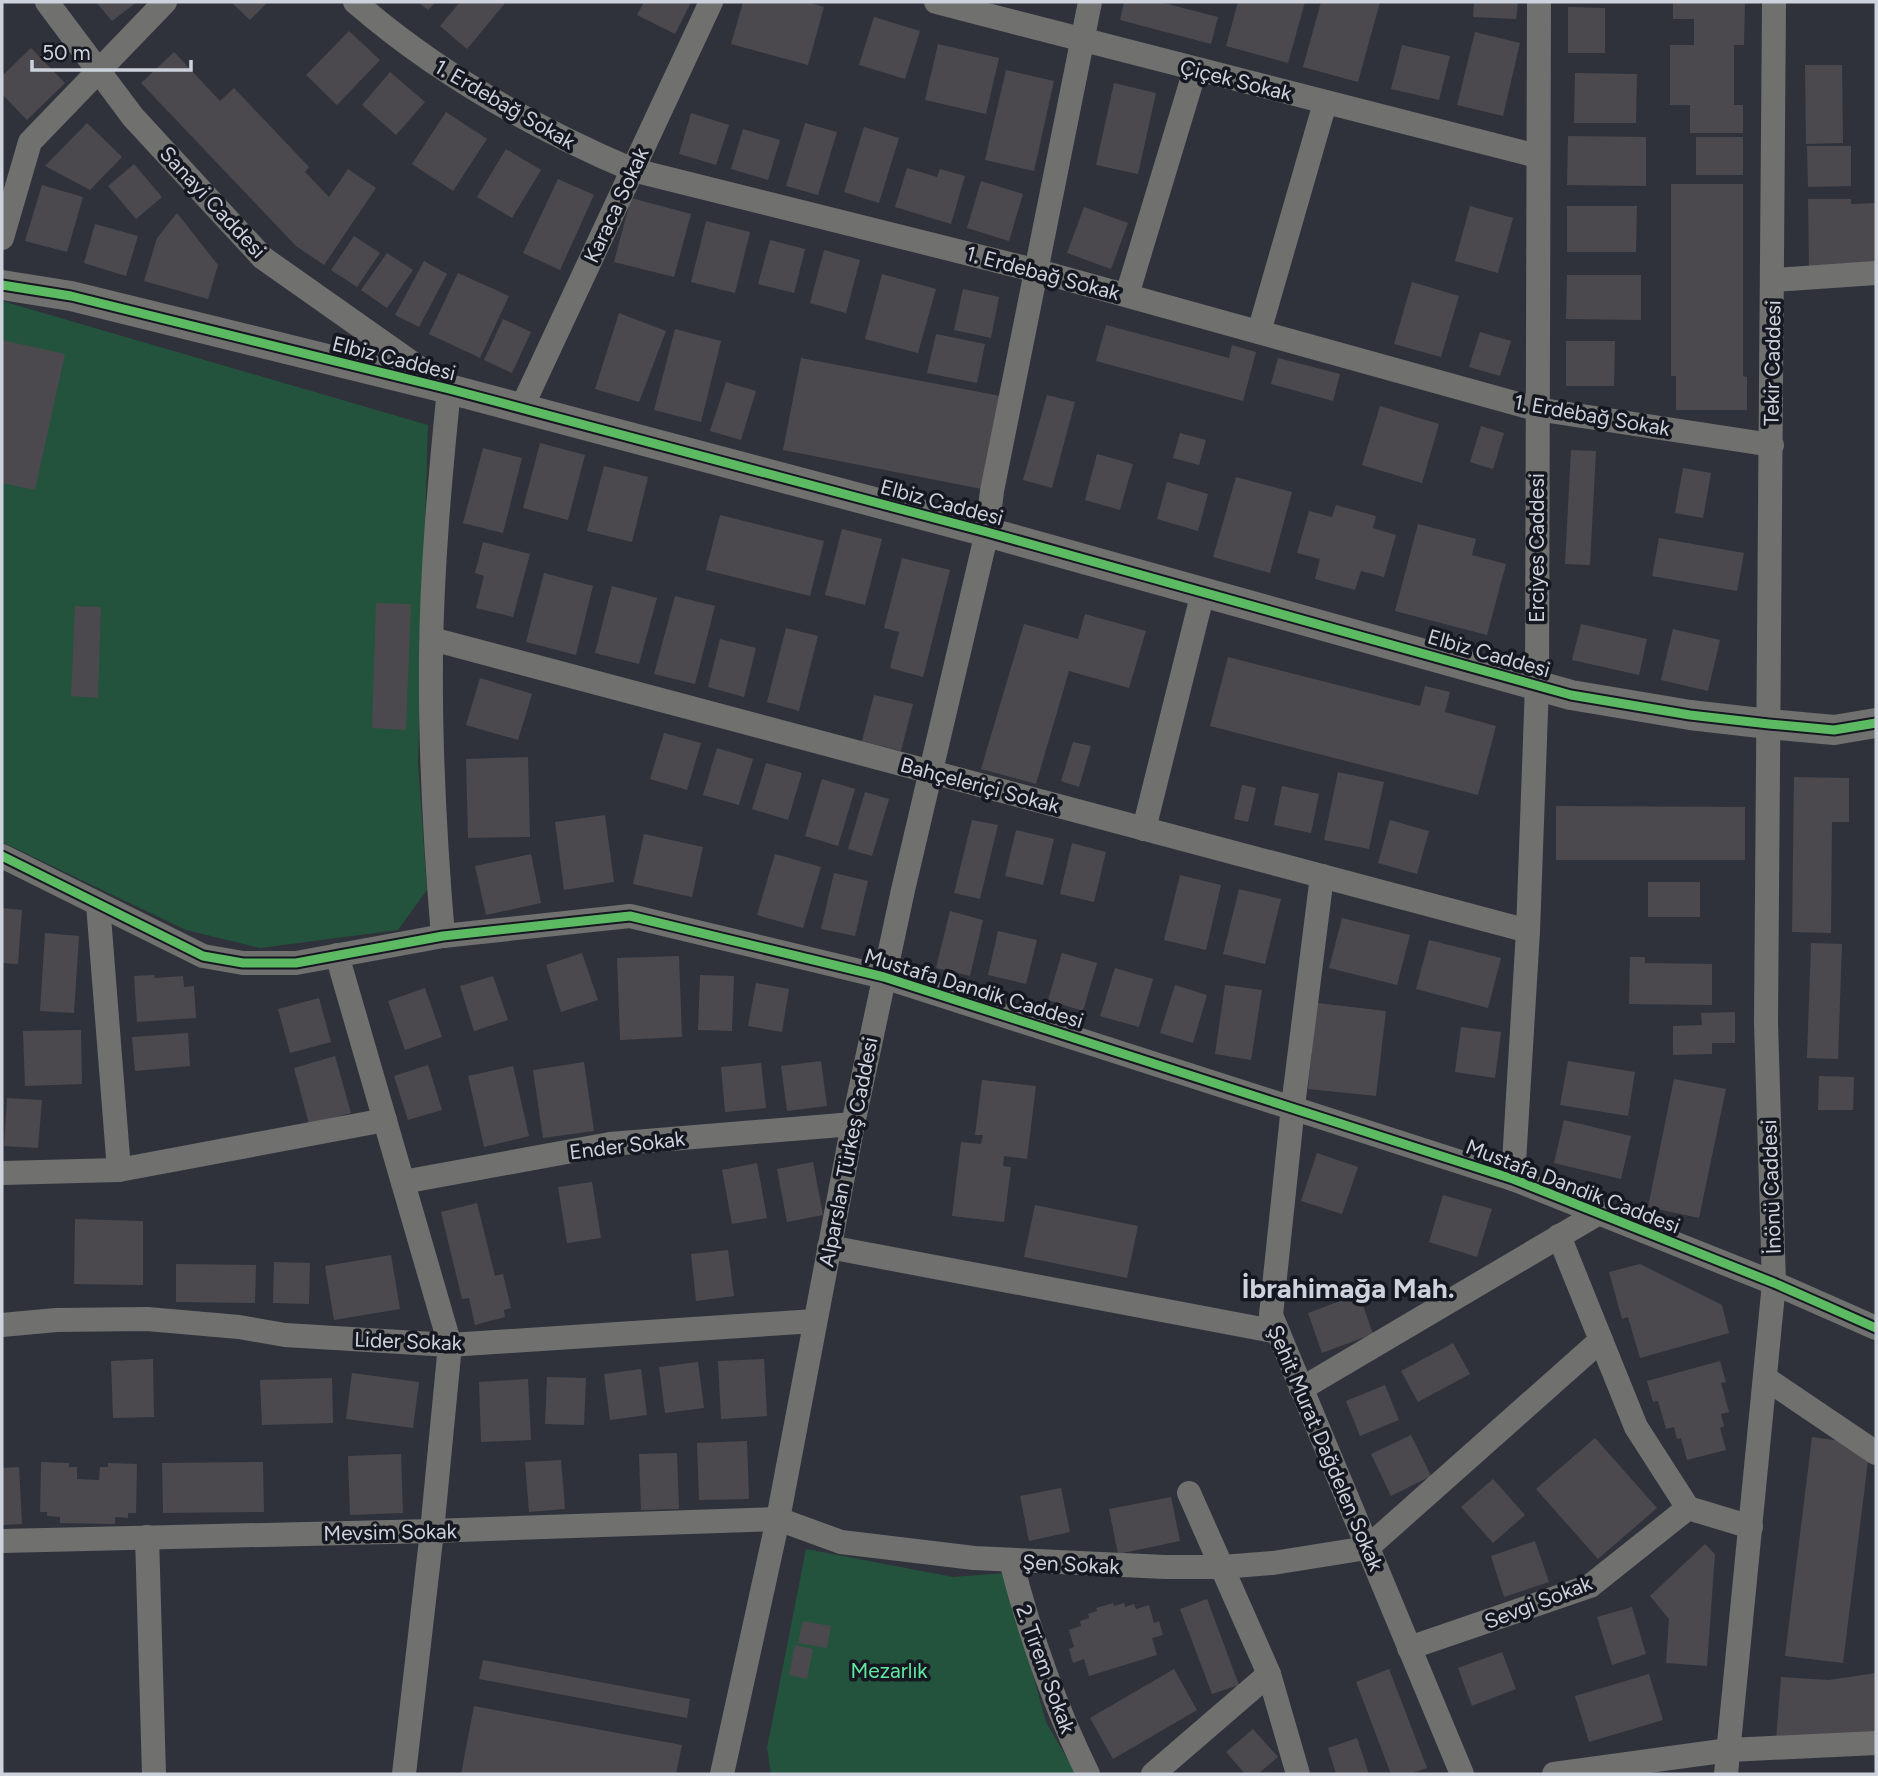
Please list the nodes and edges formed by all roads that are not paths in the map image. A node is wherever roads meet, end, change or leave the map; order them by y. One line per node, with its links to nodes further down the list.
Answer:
1 (47, 2): 11 (street, Sanayi Caddesi)
2 (165, 2): 11 (street)
3 (355, 2): 14 (street, 1. Erdebağ Sokak)
4 (711, 2): 14 (street, Karaca Sokak)
5 (936, 2): 9 (street, Çiçek Sokak)
6 (1090, 2): 9 (street, Alparslan Türkeş Caddesi)
7 (1539, 2): 13 (street, Erciyes Caddesi)
8 (1774, 2): 18 (street, Tekir Caddesi)
9 (1082, 41): 10 (street, Çiçek Sokak); 16 (street, Alparslan Türkeş Caddesi)
10 (1195, 69): 12 (street, Çiçek Sokak); 20 (street)
11 (98, 70): 15 (street); 22 (street, Sanayi Caddesi)
12 (1325, 103): 13 (street, Çiçek Sokak); 21 (street)
13 (1537, 156): 24 (street, Erciyes Caddesi)
14 (633, 170): 16 (street, 1. Erdebağ Sokak); 23 (street, Karaca Sokak)
15 (2, 238)
16 (1038, 271): 20 (street, 1. Erdebağ Sokak); 26 (street, Alparslan Türkeş Caddesi)
17 (1876, 274): 18 (street)
18 (1773, 280): 25 (street, Tekir Caddesi)
19 (2, 285): 22 (street, Elbiz Caddesi)
20 (1127, 295): 21 (street, 1. Erdebağ Sokak)
21 (1259, 332): 24 (street, 1. Erdebağ Sokak)
22 (449, 390): 23 (street, Elbiz Caddesi); 28 (street)
23 (522, 409): 26 (street, Elbiz Caddesi)
24 (1536, 409): 25 (street, 1. Erdebağ Sokak); 29 (street, Erciyes Caddesi)
25 (1772, 445): 31 (street, Tekir Caddesi)
26 (987, 532): 27 (street, Elbiz Caddesi); 32 (street, Alparslan Türkeş Caddesi)
27 (1203, 592): 29 (street, Elbiz Caddesi); 33 (street)
28 (432, 639): 32 (street, Bahçeleriçi Sokak); 38 (street)
29 (1537, 685): 31 (street, Elbiz Caddesi); 37 (street, Erciyes Caddesi)
30 (1876, 723): 31 (street, Elbiz Caddesi)
31 (1769, 724): 51 (street, İnönü Caddesi)
32 (931, 772): 33 (street, Bahçeleriçi Sokak); 40 (street, Alparslan Türkeş Caddesi)
33 (1144, 829): 35 (street, Bahçeleriçi Sokak)
34 (2, 856): 36 (street, Mustafa Dandik Caddesi)
35 (1322, 876): 37 (street, Bahçeleriçi Sokak); 41 (street, Şehit Murat Dağdelen Sokak)
36 (98, 904): 39 (street, Mustafa Dandik Caddesi); 44 (street)
37 (1528, 931): 46 (street, Erciyes Caddesi)
38 (443, 936): 39 (street, Mustafa Dandik Caddesi); 40 (street, Mustafa Dandik Caddesi)
39 (337, 956): 42 (street)
40 (884, 977): 41 (street, Mustafa Dandik Caddesi); 43 (street, Alparslan Türkeş Caddesi)
41 (1293, 1106): 46 (street, Mustafa Dandik Caddesi); 55 (street, Şehit Murat Dağdelen Sokak)
42 (385, 1120): 44 (street); 47 (street)
43 (853, 1124): 47 (street, Ender Sokak); 50 (street, Alparslan Türkeş Caddesi)
44 (119, 1170): 45 (street)
45 (2, 1173)
46 (1513, 1179): 48 (street, Mustafa Dandik Caddesi)
47 (403, 1182): 57 (street)
48 (1599, 1213): 49 (street); 51 (street, Mustafa Dandik Caddesi)
49 (1559, 1236): 56 (street); 59 (street)
50 (829, 1247): 52 (street, Alparslan Türkeş Caddesi); 55 (street)
51 (1774, 1283): 54 (street, Mustafa Dandik Caddesi); 58 (street, İnönü Caddesi)
52 (815, 1321): 57 (street, Lider Sokak); 63 (street, Alparslan Türkeş Caddesi)
53 (2, 1325): 57 (street, Lider Sokak)
54 (1876, 1328)
55 (1278, 1332): 59 (street, Şehit Murat Dağdelen Sokak)
56 (1601, 1340): 62 (street); 68 (street)
57 (450, 1345): 65 (street)
58 (1765, 1378): 60 (street); 64 (street, İnönü Caddesi)
59 (1301, 1389): 68 (street, Şehit Murat Dağdelen Sokak)
60 (1876, 1453)
61 (1189, 1493): 70 (street)
62 (1688, 1508): 64 (street); 71 (street, Sevgi Sokak)
63 (778, 1519): 65 (street, Mevsim Sokak); 69 (street, Şen Sokak); 73 (street, Alparslan Türkeş Caddesi)
64 (1751, 1527): 75 (street, İnönü Caddesi)
65 (432, 1531): 66 (street, Mevsim Sokak); 77 (street)
66 (147, 1537): 67 (street, Mevsim Sokak); 76 (street)
67 (2, 1541)
68 (1367, 1548): 70 (street, Şen Sokak); 71 (street, Şehit Murat Dağdelen Sokak)
69 (1011, 1561): 70 (street, Şen Sokak); 80 (street, 2. Tirem Sokak)
70 (1222, 1567): 72 (street)
71 (1409, 1648): 83 (street, Şehit Murat Dağdelen Sokak)
72 (1269, 1674): 81 (street); 82 (street)
73 (730, 1730): 78 (street, Alparslan Türkeş Caddesi); 79 (street)
74 (1876, 1743): 75 (street)
75 (1728, 1762): 84 (street)
76 (154, 1774)
77 (404, 1774)
78 (722, 1774)
79 (740, 1774)
80 (1088, 1774)
81 (1153, 1774)
82 (1298, 1774)
83 (1462, 1774)
84 (1554, 1774)

